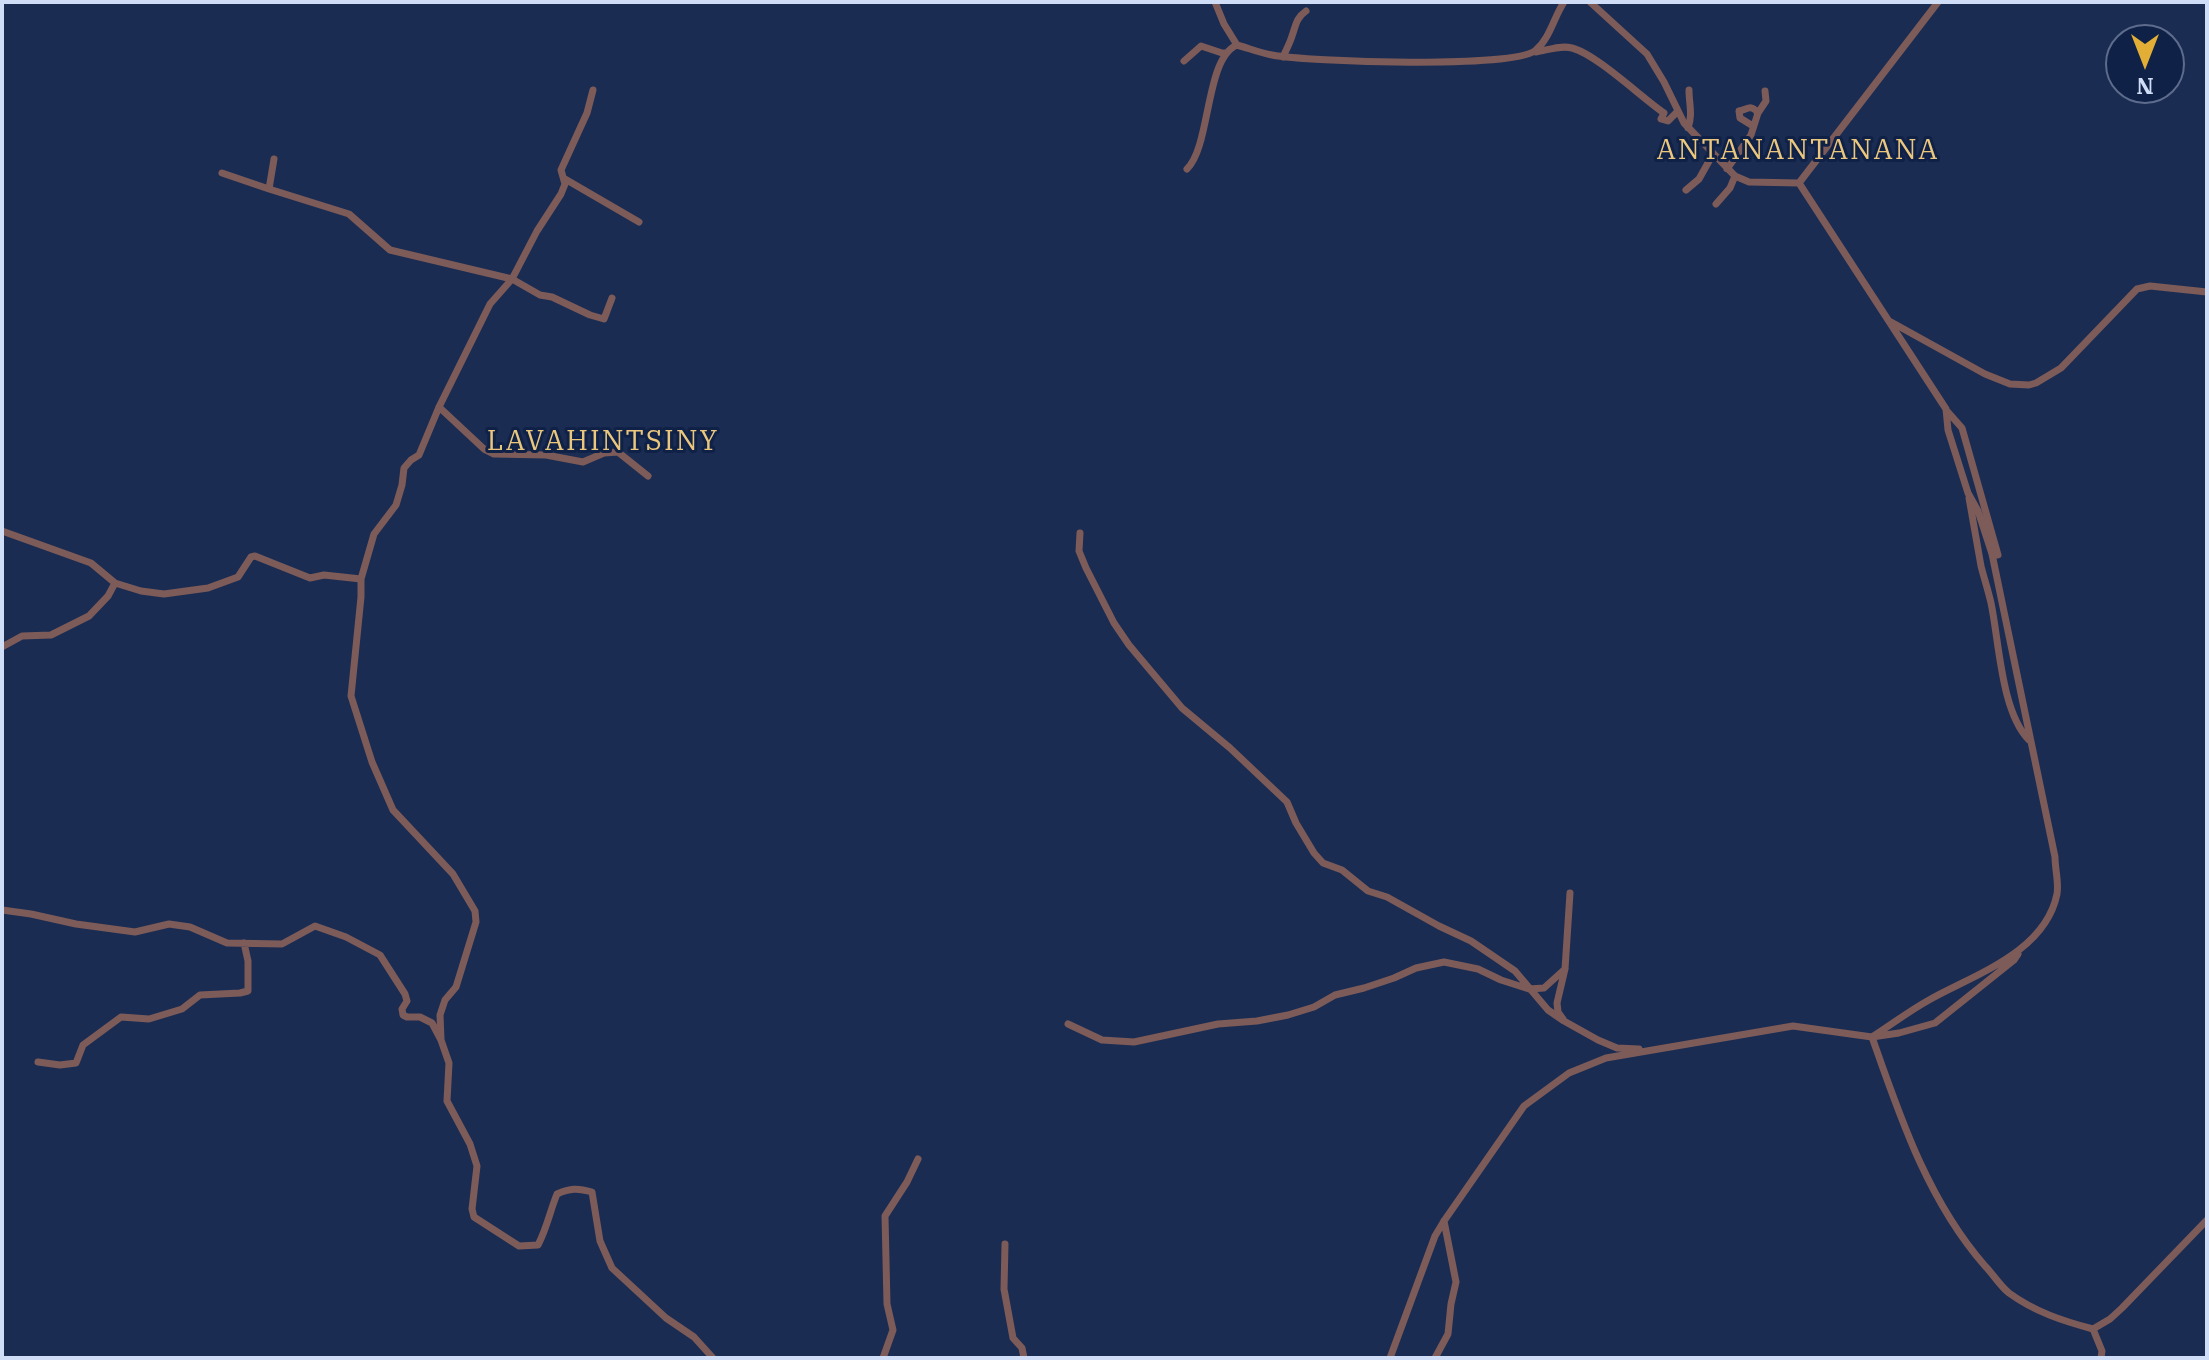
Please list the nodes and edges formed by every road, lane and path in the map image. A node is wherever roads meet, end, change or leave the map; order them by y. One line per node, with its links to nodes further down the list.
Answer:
1 (1215, 2): 6 (street)
2 (1564, 2): 7 (street)
3 (1590, 2): 14 (street)
4 (1938, 2): 25 (street)
5 (1306, 11): 9 (street)
6 (1237, 45): 8 (street); 9 (street)
7 (1535, 52): 9 (street); 14 (street)
8 (1226, 53): 10 (street); 20 (street)
9 (1283, 57)
10 (1184, 61)
11 (593, 90): 24 (street)
12 (1689, 90): 17 (street)
13 (1765, 91): 15 (street)
14 (1678, 111): 17 (street)
15 (1758, 113): 16 (street); 16 (street)
16 (1753, 126): 21 (street)
17 (1688, 128): 18 (street)
18 (1713, 154): 21 (street); 27 (street)
19 (274, 159): 26 (street)
20 (1187, 169)
21 (1727, 169): 23 (street)
22 (222, 173): 26 (street)
23 (1735, 176): 25 (street); 28 (street)
24 (565, 179): 29 (street); 30 (street)
25 (1799, 183): 33 (street)
26 (269, 189): 30 (street)
27 (1686, 190)
28 (1716, 204)
29 (639, 222)
30 (512, 279): 32 (street); 34 (street)
31 (2207, 292): 33 (street)
32 (612, 298)
33 (1889, 321): 35 (street)
34 (439, 407): 36 (street); 41 (street)
35 (1946, 409): 37 (street); 40 (street)
36 (648, 476)
37 (1968, 493): 40 (street); 44 (street)
38 (2, 531): 42 (street)
39 (1080, 533): 50 (street)
40 (1992, 554): 44 (street)
41 (361, 579): 42 (street); 54 (street)
42 (115, 583): 43 (street)
43 (2, 647)
44 (2031, 741): 48 (street)
45 (1570, 893): 49 (street)
46 (2, 910): 47 (street)
47 (244, 943): 54 (street); 58 (street)
48 (2022, 949): 53 (street); 53 (street)
49 (1565, 969): 50 (street); 51 (street)
50 (1529, 989): 51 (street); 52 (street)
51 (1564, 1021): 55 (street)
52 (1068, 1024)
53 (1872, 1037): 56 (street); 63 (street)
54 (441, 1040): 64 (street)
55 (1598, 1040): 56 (street); 57 (street)
56 (1650, 1049): 57 (street)
57 (1606, 1058): 61 (street)
58 (38, 1062)
59 (918, 1159): 65 (street)
60 (2207, 1220): 63 (street)
61 (1444, 1221): 67 (street); 68 (street)
62 (1005, 1244): 66 (street)
63 (2093, 1329): 69 (street)
64 (713, 1358)
65 (883, 1358)
66 (1024, 1358)
67 (1390, 1358)
68 (1435, 1358)
69 (2101, 1358)

